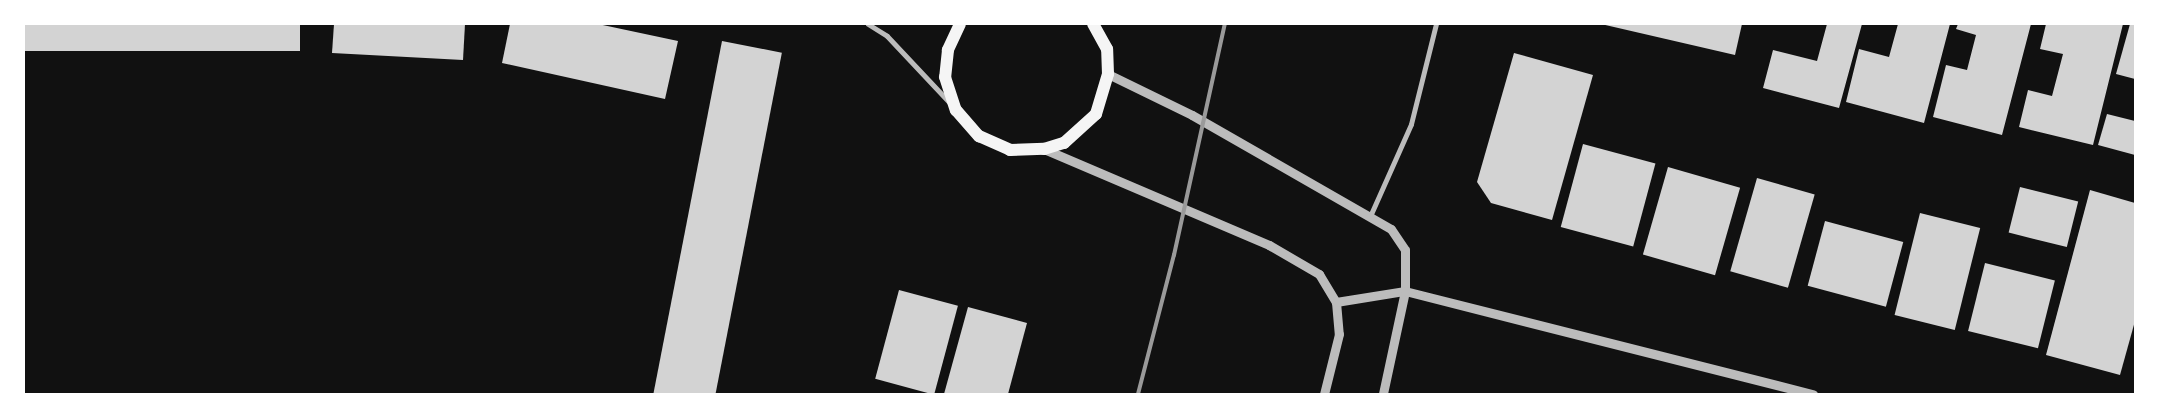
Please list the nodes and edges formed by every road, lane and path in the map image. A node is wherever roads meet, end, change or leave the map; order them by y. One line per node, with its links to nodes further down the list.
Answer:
1 (868, 24): 6 (street)
2 (960, 24): 6 (main road)
3 (1093, 24): 5 (main road)
4 (1436, 24): 8 (street)
5 (1108, 74): 7 (main road); 8 (street)
6 (956, 110): 7 (main road)
7 (1044, 149): 10 (street)
8 (1372, 214): 9 (street)
9 (1405, 291): 10 (street); 12 (street); 13 (street)
10 (1336, 302): 11 (street)
11 (1324, 394)
12 (1383, 394)
13 (1813, 394)

